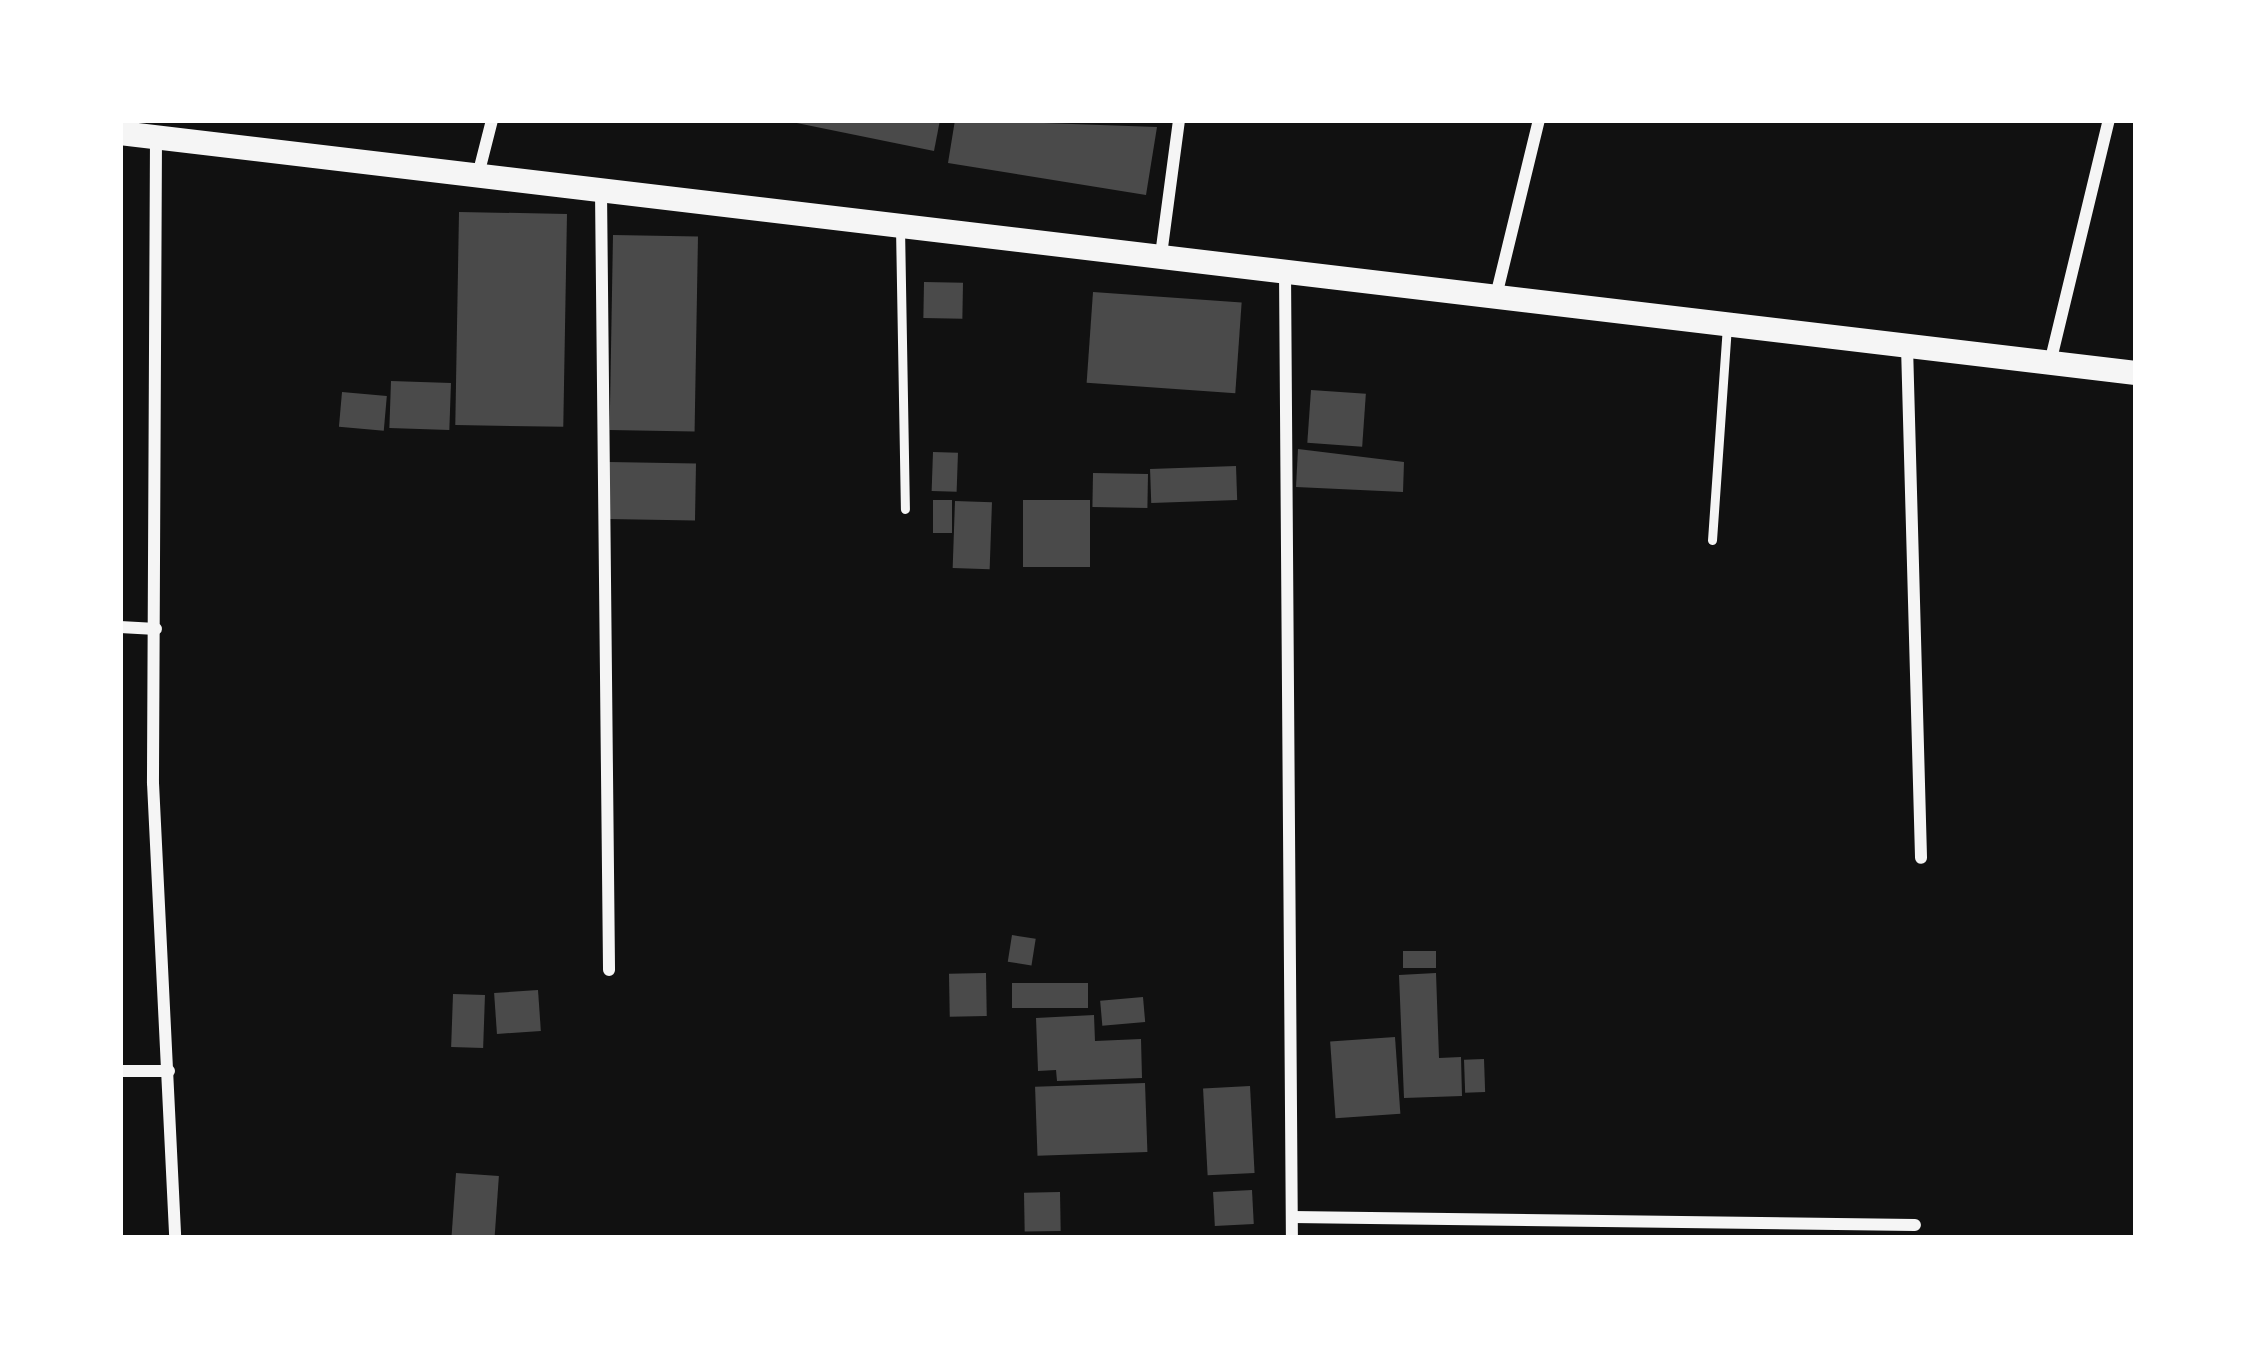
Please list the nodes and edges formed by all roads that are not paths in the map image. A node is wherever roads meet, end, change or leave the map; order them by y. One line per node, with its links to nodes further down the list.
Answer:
1 (493, 120): 7 (street)
2 (1179, 120): 10 (street)
3 (1539, 120): 12 (street)
4 (2109, 120): 15 (street)
5 (120, 133): 6 (main road)
6 (156, 137): 7 (main road); 20 (street)
7 (478, 175): 8 (main road)
8 (601, 190): 9 (main road); 22 (street)
9 (900, 225): 10 (main road); 17 (lane)
10 (1161, 255): 11 (main road)
11 (1285, 270): 12 (main road); 25 (street)
12 (1496, 297): 13 (main road)
13 (1727, 325): 14 (main road); 18 (lane)
14 (1907, 346): 15 (main road); 21 (street)
15 (2050, 363): 16 (main road)
16 (2136, 373)
17 (905, 509)
18 (1712, 540)
19 (120, 627): 20 (street)
20 (156, 628): 24 (street)
21 (1922, 857)
22 (609, 970)
23 (120, 1071): 24 (street)
24 (170, 1071): 27 (street)
25 (1292, 1217): 26 (street); 28 (street)
26 (1915, 1225)
27 (175, 1238)
28 (1292, 1238)

